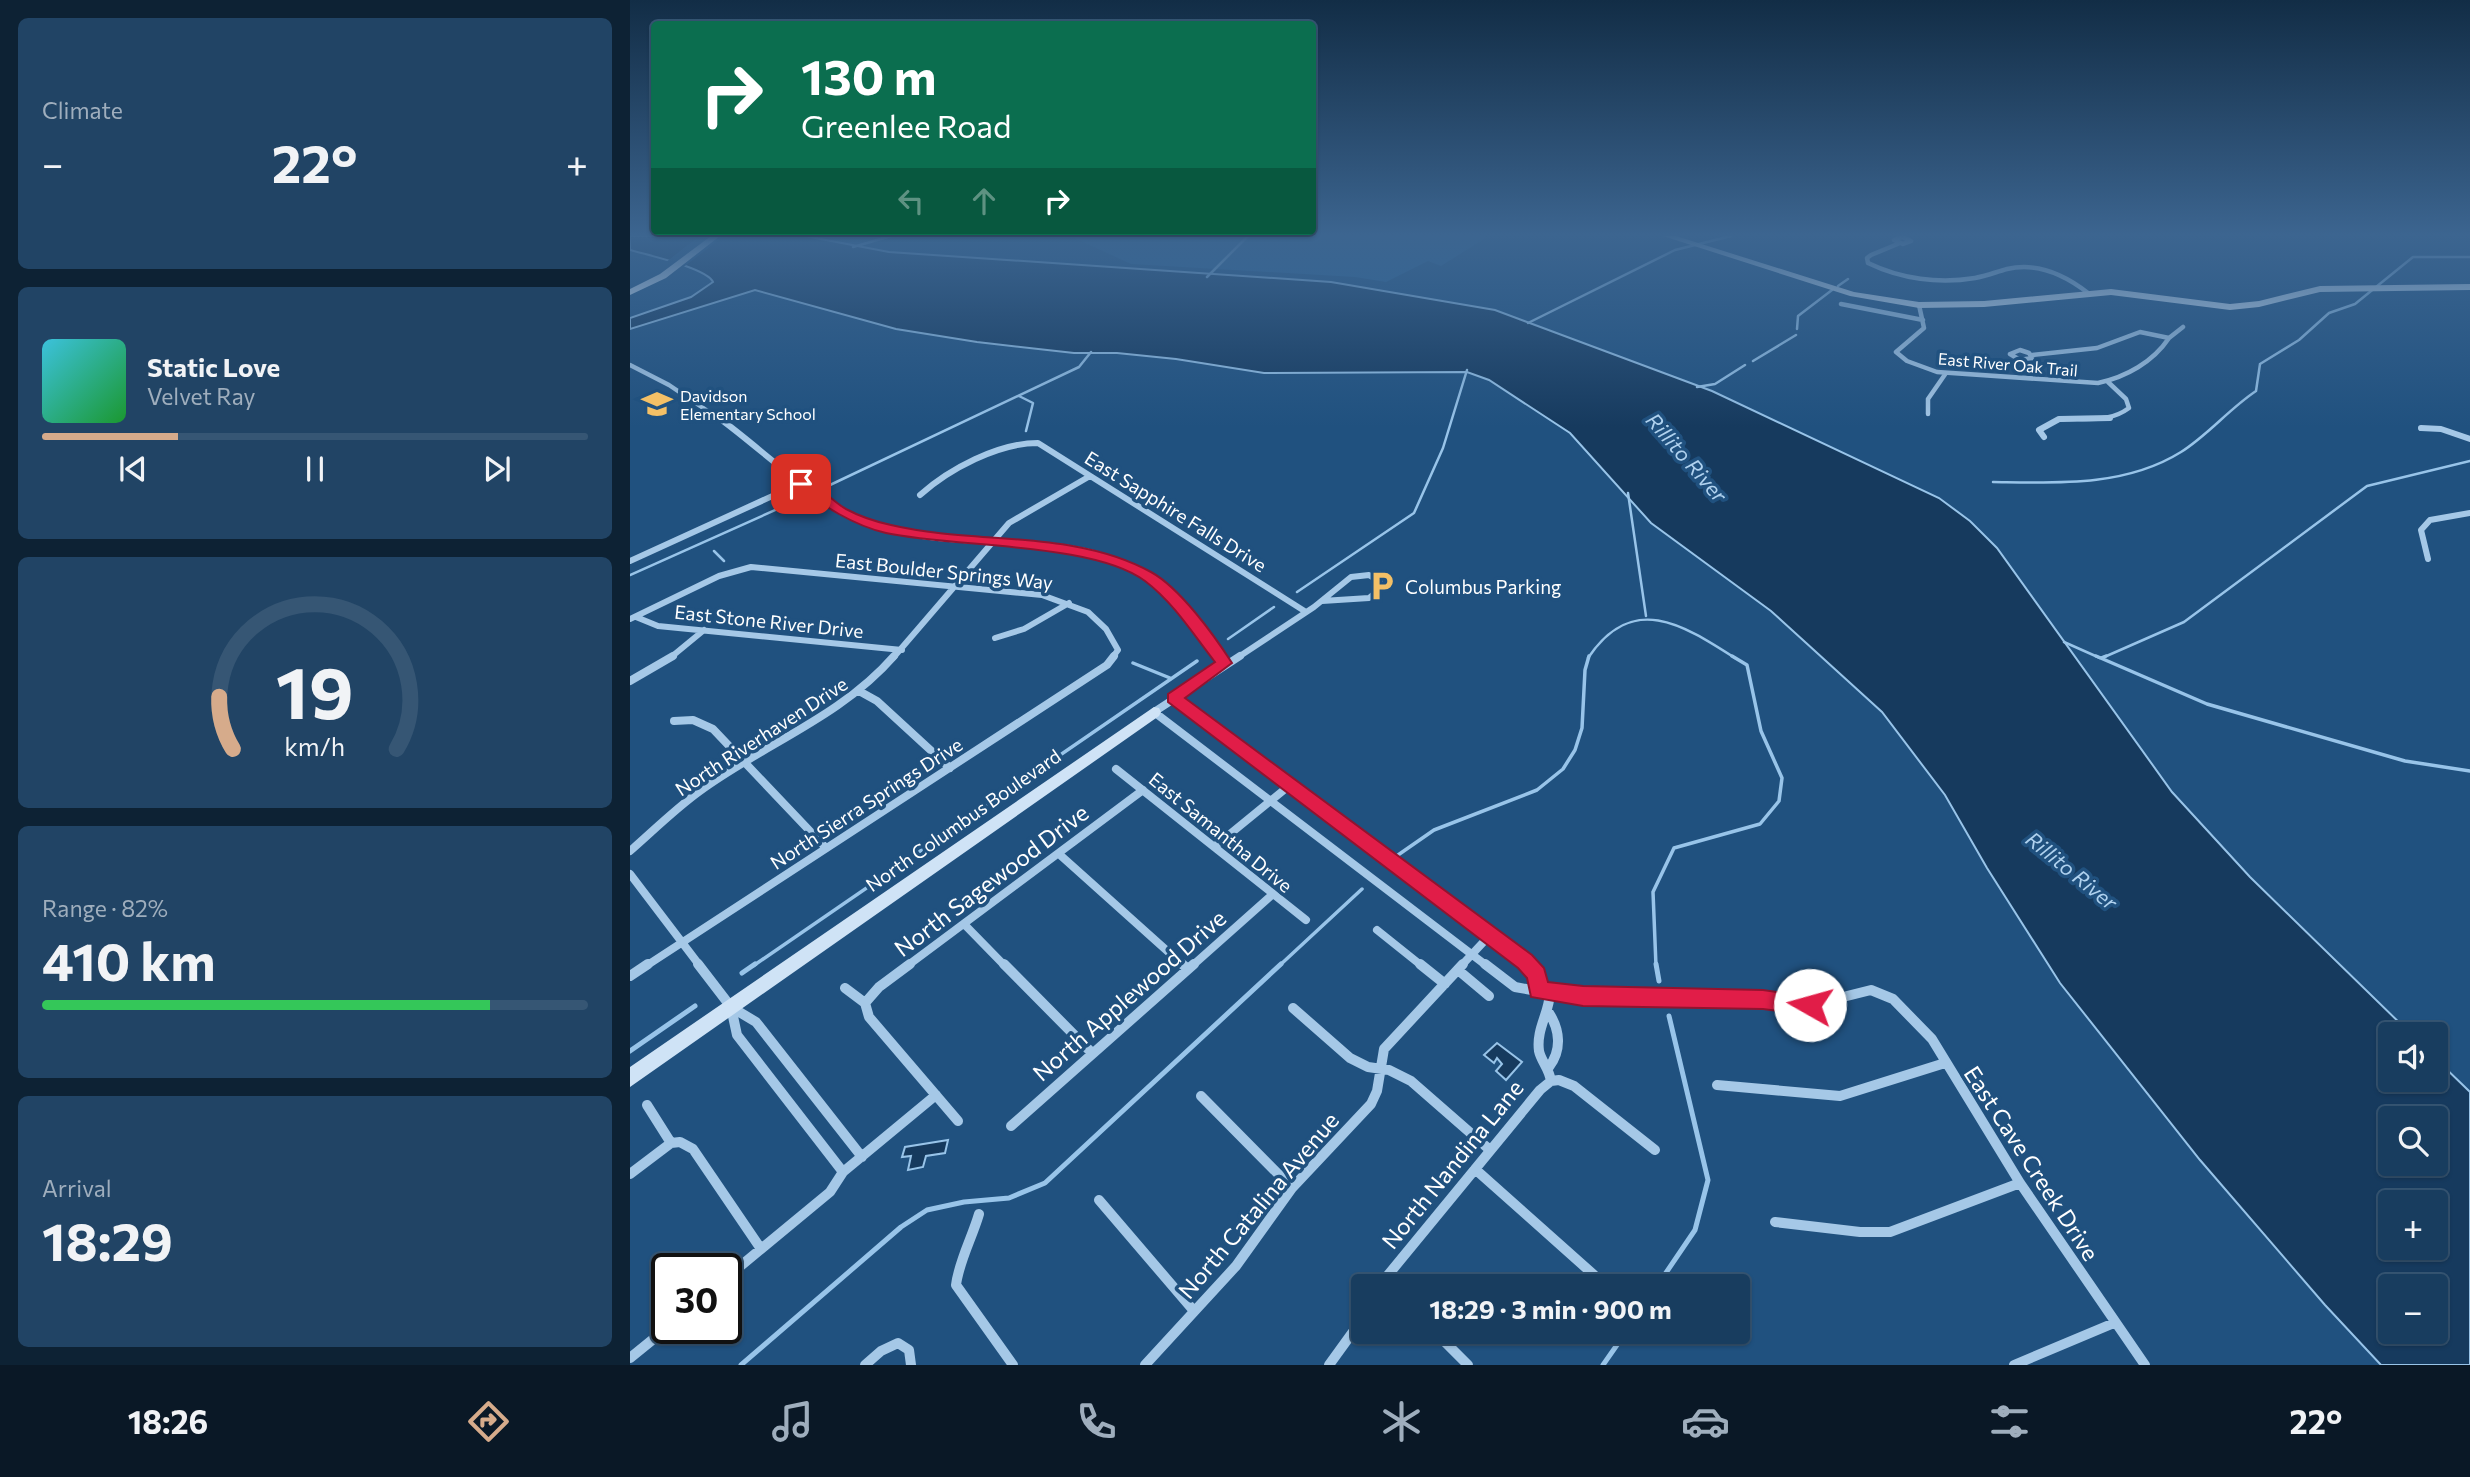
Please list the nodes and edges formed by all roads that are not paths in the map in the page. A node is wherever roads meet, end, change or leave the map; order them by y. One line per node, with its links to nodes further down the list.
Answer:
1 (1893, 300): 6 (street)
2 (2026, 300): 6 (street)
3 (2178, 300): 4 (street)
4 (2278, 300)
5 (1841, 304): 7 (street)
6 (1919, 304): 7 (street)
7 (1923, 320): 12 (street, East River Oak Trail)
8 (2183, 327): 9 (street, East River Oak Trail)
9 (2169, 338): 10 (street, East River Oak Trail); 13 (street, East River Oak Trail)
10 (2031, 355)
11 (630, 365): 19 (street)
12 (1945, 373): 13 (street, East River Oak Trail); 14 (street)
13 (2108, 382): 16 (street)
14 (1928, 414)
15 (2421, 428): 17 (street)
16 (2044, 437)
17 (2470, 439)
18 (1090, 476): 20 (street, East Sapphire Falls Drive); 22 (street, North Riverhaven Drive); 28 (street, East Sapphire Falls Drive)
19 (801, 484): 22 (street); 24 (street)
20 (920, 495)
21 (2470, 513): 23 (street)
22 (990, 543): 25 (street, North Riverhaven Drive); 34 (street)
23 (2428, 559)
24 (630, 561)
25 (954, 586): 27 (street, East Boulder Springs Way); 29 (street, East Boulder Springs Way); 32 (street, North Riverhaven Drive)
26 (1322, 601): 26 (street, North Columbus Boulevard); 28 (street, North Columbus Boulevard)
27 (1069, 603): 31 (street); 33 (street, East Boulder Springs Way)
28 (1306, 612): 34 (street, North Columbus Boulevard)
29 (633, 618): 30 (street, East Stone River Drive)
30 (705, 630): 32 (street, East Stone River Drive); 35 (street)
31 (995, 638)
32 (902, 650): 36 (street, North Riverhaven Drive)
33 (1118, 654): 41 (street, North Sierra Springs Drive)
34 (1224, 663): 37 (street, North Columbus Boulevard)
35 (630, 681)
36 (859, 691): 40 (street, North Riverhaven Drive); 41 (street)
37 (1174, 698): 38 (street, North Columbus Boulevard); 43 (street)
38 (1154, 712): 45 (street); 67 (street, North Columbus Boulevard)
39 (674, 721): 40 (street)
40 (745, 762): 47 (street); 48 (street, North Riverhaven Drive)
41 (950, 768): 47 (street, North Sierra Springs Drive)
42 (1116, 769): 44 (street, East Samantha Drive)
43 (1290, 785): 45 (street); 55 (street)
44 (1143, 790): 46 (street, East Samantha Drive); 49 (street, North Sagewood Drive)
45 (1270, 801): 46 (street); 57 (street)
46 (1214, 847): 51 (street, East Samantha Drive)
47 (826, 848): 56 (street, North Sierra Springs Drive)
48 (630, 851)
49 (1059, 854): 53 (street, North Sagewood Drive); 58 (street)
50 (630, 874): 56 (street)
51 (1273, 894): 52 (street, East Samantha Drive); 58 (street, North Applewood Drive)
52 (1306, 920)
53 (964, 924): 66 (street, North Sagewood Drive); 70 (street)
54 (1377, 930): 61 (street)
55 (1490, 935): 57 (street, North Catalina Avenue); 63 (street)
56 (682, 942): 60 (street, North Sierra Springs Drive); 67 (street)
57 (1471, 956): 59 (street, North Catalina Avenue); 63 (street)
58 (1188, 969): 70 (street, North Applewood Drive)
59 (1458, 970): 61 (street, North Catalina Avenue); 65 (street)
60 (630, 976)
61 (1445, 984): 73 (street, North Catalina Avenue)
62 (845, 988): 66 (street)
63 (1538, 990): 64 (street)
64 (1550, 993): 69 (street, North Nandina Lane); 71 (street, East Cave Creek Drive)
65 (1489, 996)
66 (865, 1003): 77 (street)
67 (732, 1007): 74 (street, North Columbus Boulevard); 85 (street); 87 (street)
68 (1293, 1008): 73 (street)
69 (1549, 1013): 72 (street, North Nandina Lane); 72 (street, North Nandina Lane)
70 (1092, 1054): 81 (street, North Applewood Drive)
71 (1945, 1063): 76 (street); 89 (street, East Cave Creek Drive)
72 (1549, 1067): 75 (street, North Nandina Lane)
73 (1380, 1068): 83 (street); 90 (street, North Catalina Avenue)
74 (630, 1078)
75 (1551, 1081): 83 (street, North Nandina Lane); 84 (street)
76 (1717, 1085)
77 (936, 1095): 80 (street); 85 (street)
78 (1201, 1096): 90 (street)
79 (647, 1105): 82 (street)
80 (958, 1121)
81 (1011, 1126)
82 (671, 1143): 88 (street); 94 (street)
83 (1490, 1150): 86 (street, North Nandina Lane)
84 (1655, 1150)
85 (862, 1157): 87 (street)
86 (1475, 1169): 96 (street, North Nandina Lane); 97 (street)
87 (843, 1172): 94 (street)
88 (630, 1174)
89 (2020, 1183): 93 (street); 99 (street, East Cave Creek Drive)
90 (1292, 1188): 98 (street, North Catalina Avenue)
91 (1099, 1200): 98 (street)
92 (979, 1214): 106 (street)
93 (1775, 1222)
94 (761, 1250): 95 (street)
95 (742, 1265)
96 (1392, 1274)
97 (1593, 1274)
98 (1194, 1311): 107 (street, North Catalina Avenue)
99 (2113, 1322): 110 (street); 111 (street, East Cave Creek Drive)
100 (1351, 1335): 108 (street)
101 (651, 1341): 103 (street)
102 (1447, 1344): 109 (street)
103 (630, 1358)
104 (865, 1365): 105 (street)
105 (911, 1365)
106 (1013, 1365)
107 (1145, 1365)
108 (1329, 1365)
109 (1468, 1365)
110 (2014, 1365)
111 (2145, 1365)

